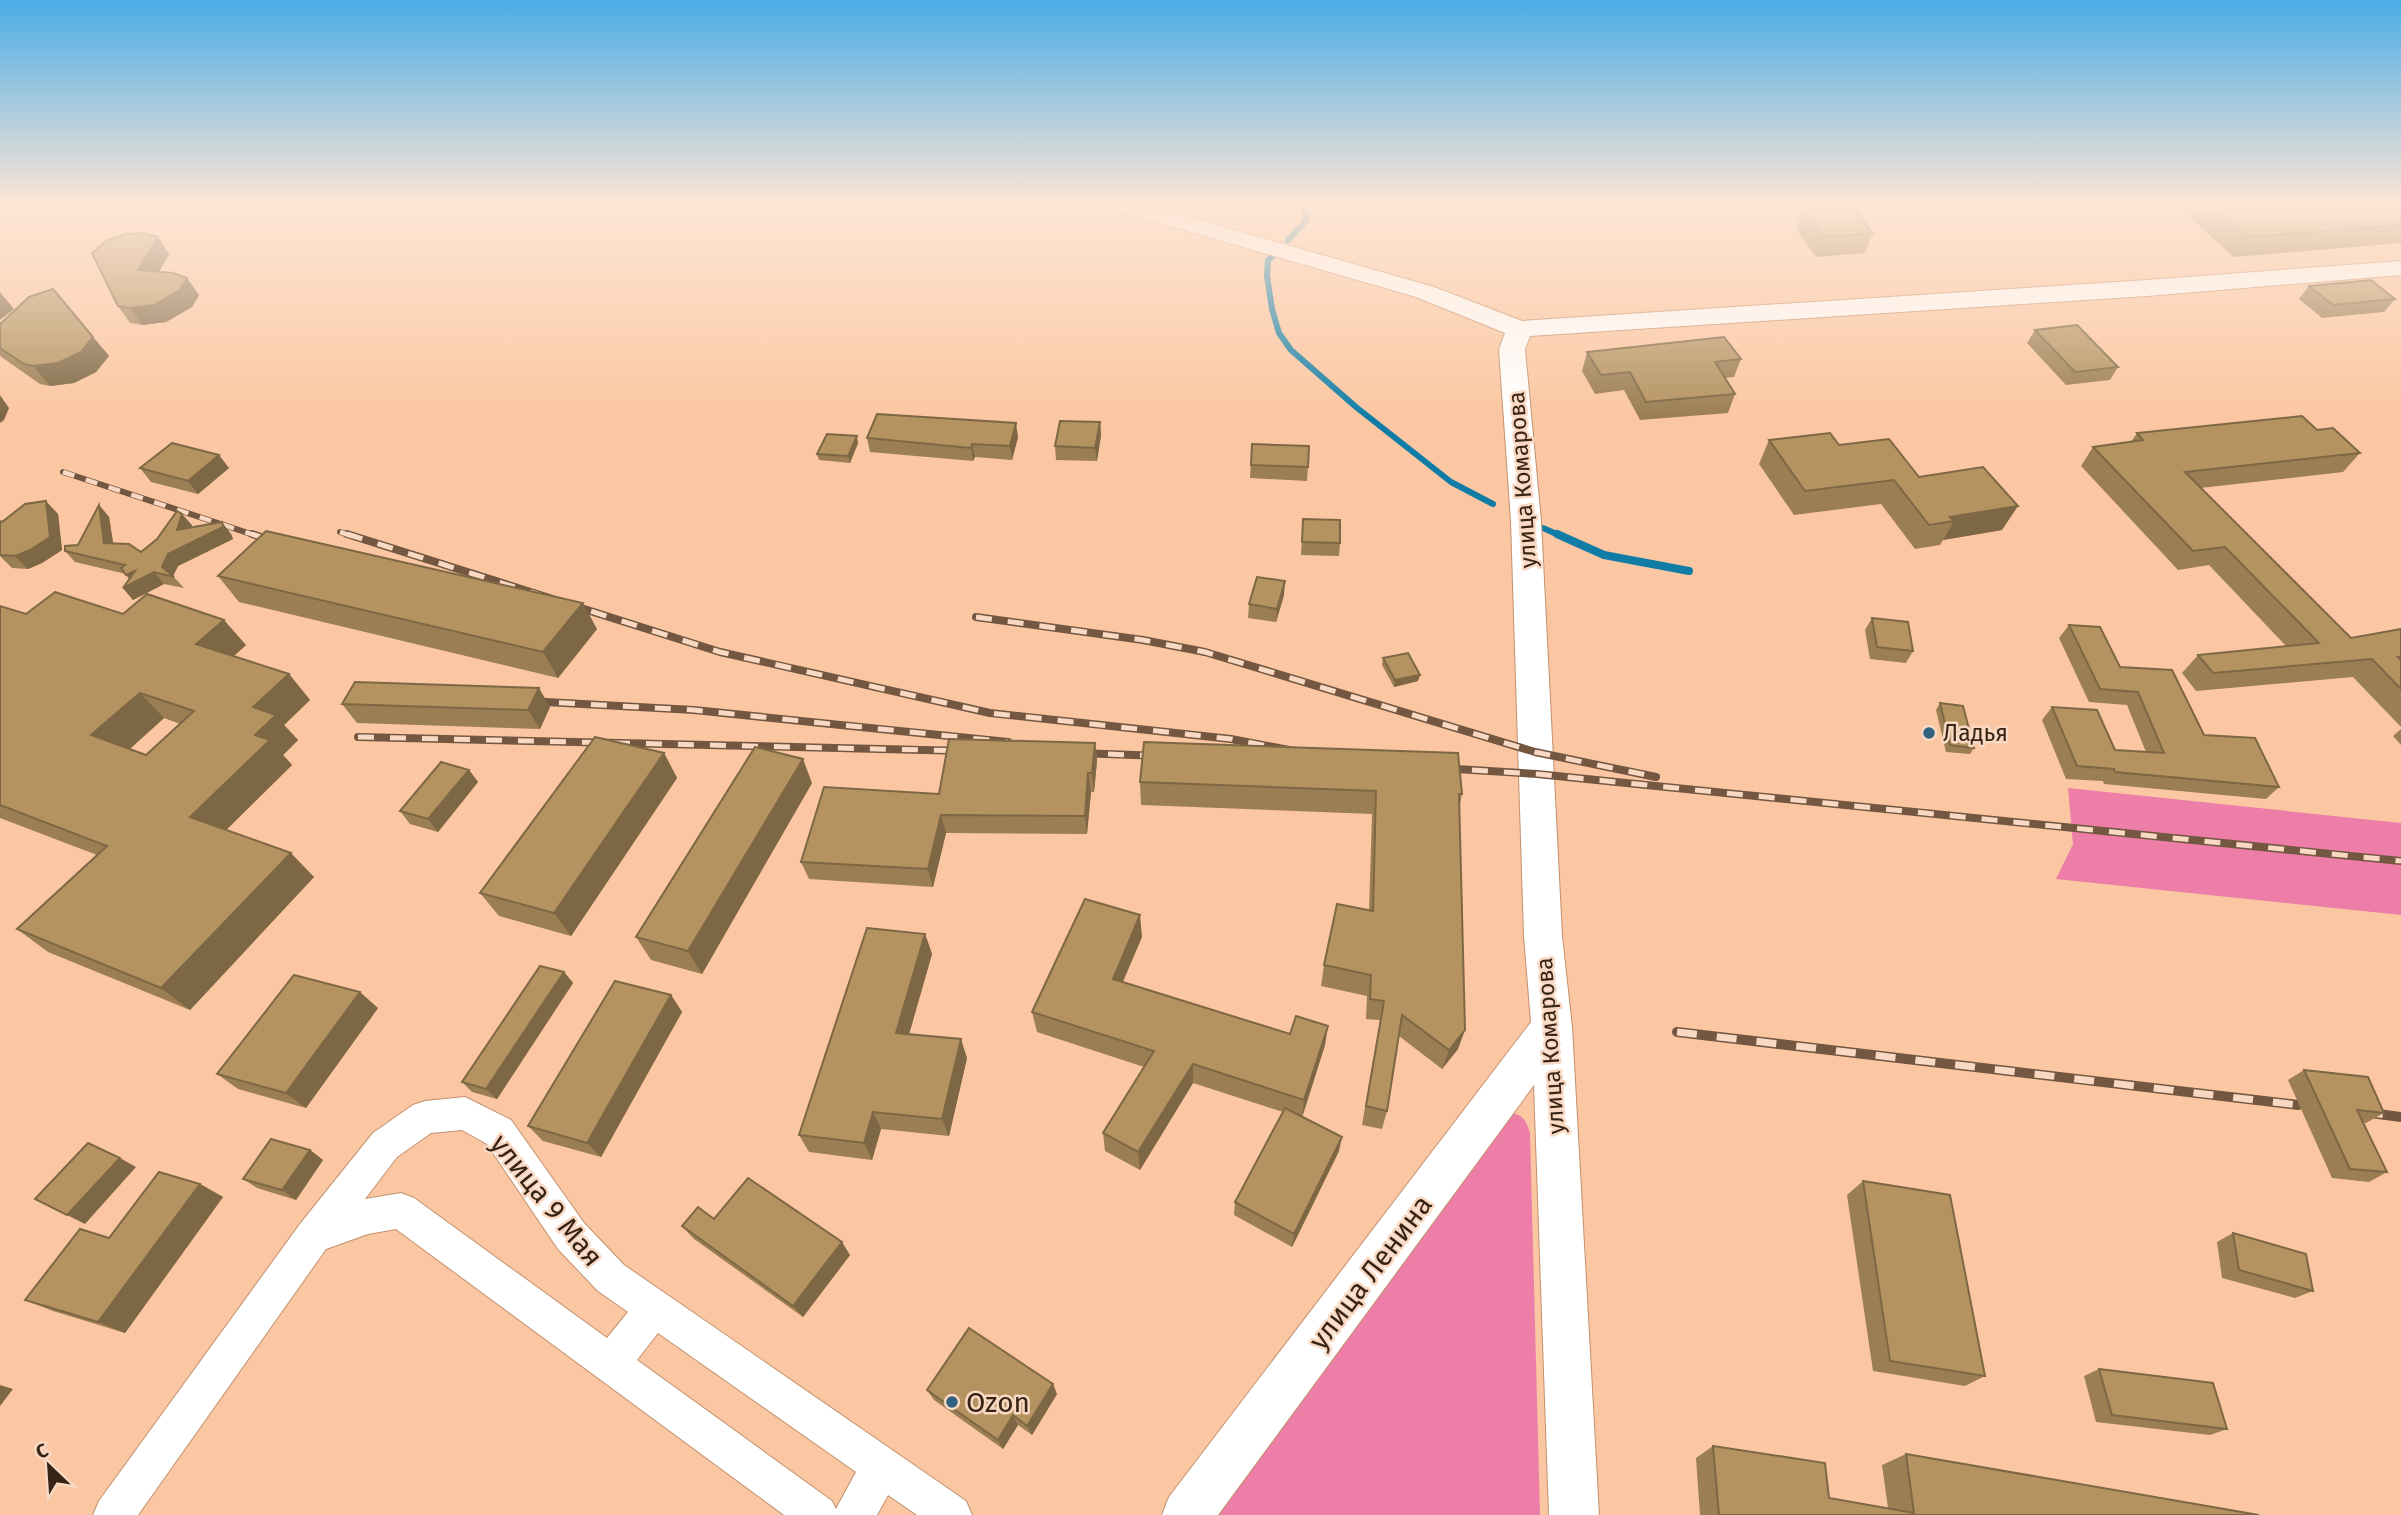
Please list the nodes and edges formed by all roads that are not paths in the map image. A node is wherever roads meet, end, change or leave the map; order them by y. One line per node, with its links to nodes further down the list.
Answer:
1 (1373, 276): 3 (street)
2 (2302, 276): 3 (street)
3 (1519, 329): 4 (street, улица Комарова)
4 (1552, 1027): 13 (street, улица Ленина); 14 (street, улица Комарова)
5 (313, 1237): 6 (street, улица 9 Мая); 7 (street); 9 (street, улица 9 Мая)
6 (654, 1308): 7 (street); 8 (street, улица 9 Мая)
7 (612, 1362): 10 (street)
8 (883, 1467): 11 (street); 12 (street, улица 9 Мая)
9 (113, 1515)
10 (818, 1515)
11 (854, 1515)
12 (952, 1515)
13 (1187, 1515)
14 (1574, 1515)

